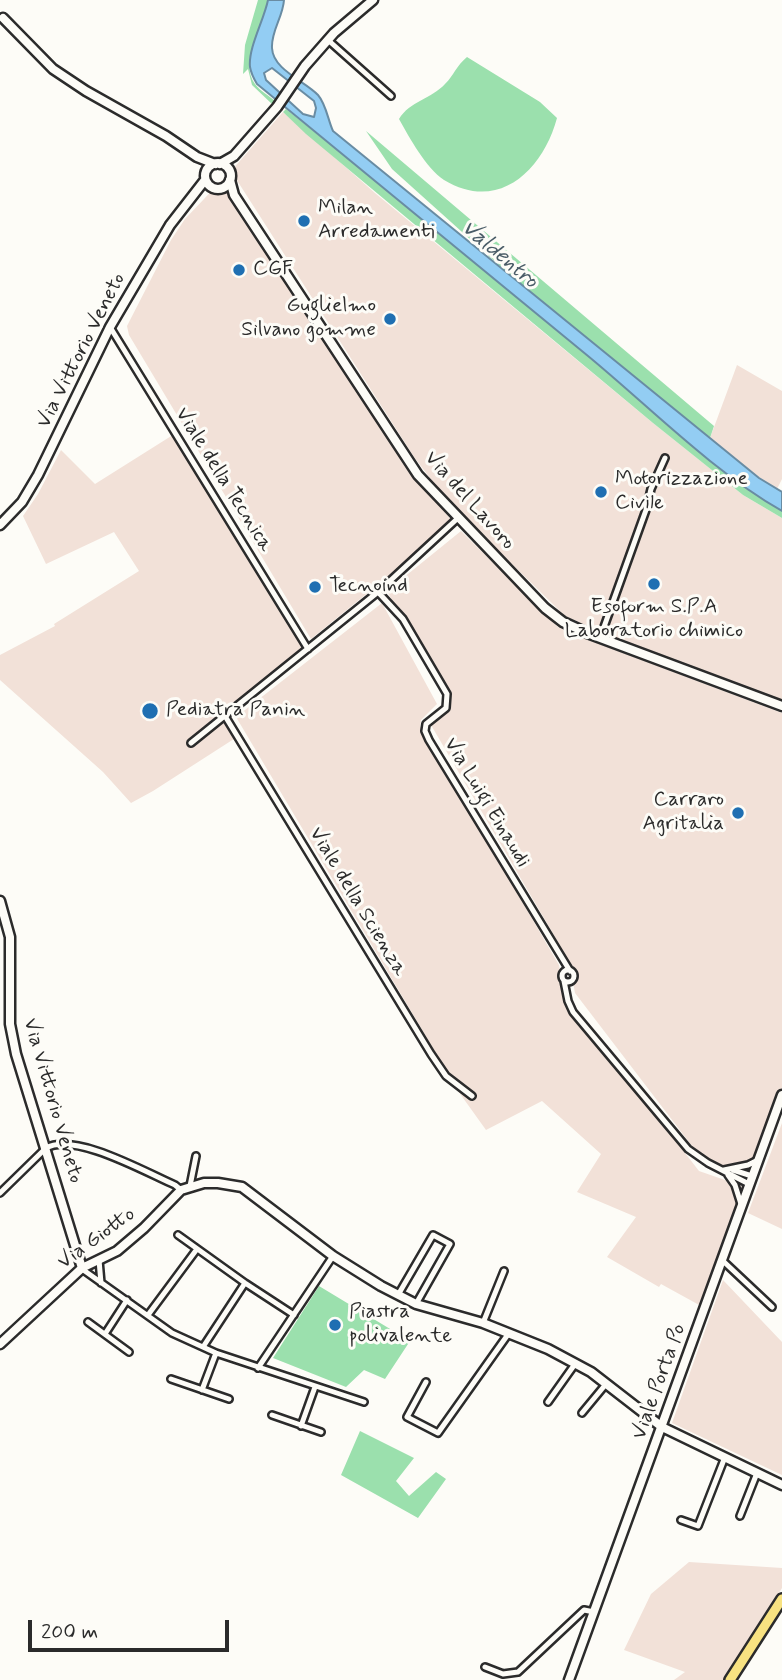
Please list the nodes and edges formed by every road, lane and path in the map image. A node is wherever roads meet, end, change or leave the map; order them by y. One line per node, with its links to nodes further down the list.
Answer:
1 (373, 0): 3 (street)
2 (3, 18): 6 (street)
3 (328, 40): 4 (street); 5 (street)
4 (391, 96)
5 (233, 156): 7 (street); 8 (street)
6 (197, 157): 7 (street); 9 (street)
7 (218, 164): 8 (street); 9 (street)
8 (230, 176): 10 (street); 12 (street, Via del Lavoro)
9 (205, 177): 10 (street); 11 (street, Via Vittorio Veneto)
10 (216, 189): 11 (street); 12 (street)
11 (196, 194): 13 (street, Via Vittorio Veneto)
12 (234, 195): 15 (street, Via del Lavoro)
13 (110, 327): 16 (street, Via Vittorio Veneto); 19 (street, Viale della Tecnica)
14 (665, 458): 18 (street)
15 (458, 518): 17 (street); 18 (street, Via del Lavoro)
16 (0, 525)
17 (378, 592): 19 (street); 24 (street, Via Luigi Einaudi)
18 (600, 638): 20 (street, Via del Lavoro)
19 (308, 649): 21 (street)
20 (782, 706)
21 (225, 716): 22 (street); 27 (street, Viale della Scienza)
22 (191, 743)
23 (0, 901): 28 (street, Via Vittorio Veneto)
24 (567, 969): 25 (street); 25 (street)
25 (568, 981): 31 (street)
26 (782, 1095): 30 (street, Viale Porta Po)
27 (472, 1096)
28 (46, 1148): 34 (street); 35 (street); 42 (street, Via Vittorio Veneto)
29 (196, 1156): 33 (street)
30 (758, 1160): 31 (street); 32 (street, Viale Porta Po)
31 (723, 1170): 32 (street); 36 (street)
32 (751, 1180): 36 (street, Viale Porta Po)
33 (190, 1186): 34 (street, Via Giotto); 39 (street, Via Giotto)
34 (181, 1190): 40 (street, Via Giotto)
35 (0, 1193)
36 (741, 1204): 41 (street, Viale Porta Po)
37 (178, 1235): 38 (street)
38 (197, 1249): 45 (street); 50 (street)
39 (333, 1256): 46 (street, Via Giotto); 51 (street)
40 (99, 1260): 42 (street, Via Giotto); 44 (street)
41 (722, 1260): 49 (street); 73 (street, Viale Porta Po)
42 (82, 1268): 44 (street); 56 (street, Via Giotto)
43 (504, 1271): 53 (street)
44 (100, 1282): 47 (street)
45 (245, 1283): 51 (street); 57 (street)
46 (398, 1295): 48 (street, Via Giotto); 48 (street)
47 (127, 1300): 50 (street); 55 (street)
48 (416, 1304): 53 (street, Via Giotto)
49 (772, 1307)
50 (148, 1315): 57 (street)
51 (294, 1315): 61 (street)
52 (88, 1322): 55 (street)
53 (482, 1323): 54 (street, Via Giotto)
54 (509, 1333): 60 (street, Via Giotto); 63 (street)
55 (105, 1334): 58 (street)
56 (0, 1344)
57 (203, 1347): 59 (street)
58 (129, 1352)
59 (216, 1353): 61 (street); 66 (street)
60 (575, 1364): 64 (street, Via Giotto); 69 (street)
61 (258, 1368): 65 (street)
62 (171, 1379): 66 (street)
63 (426, 1382)
64 (606, 1384): 70 (street); 73 (street, Via Giotto)
65 (314, 1387): 68 (street); 72 (street)
66 (202, 1390): 67 (street)
67 (229, 1399)
68 (364, 1402)
69 (548, 1402)
70 (582, 1413)
71 (272, 1415): 72 (street)
72 (301, 1426): 74 (street)
73 (662, 1427): 75 (street, Via Giotto); 81 (street, Viale Porta Po)
74 (321, 1432)
75 (725, 1457): 76 (street, Via Giotto); 79 (street)
76 (757, 1473): 77 (street, Via Giotto); 78 (street)
77 (782, 1485)
78 (740, 1516)
79 (681, 1520)
80 (782, 1599): 84 (main road)
81 (594, 1612): 82 (street); 83 (street, Viale Porta Po)
82 (485, 1667)
83 (569, 1680)
84 (730, 1680)

